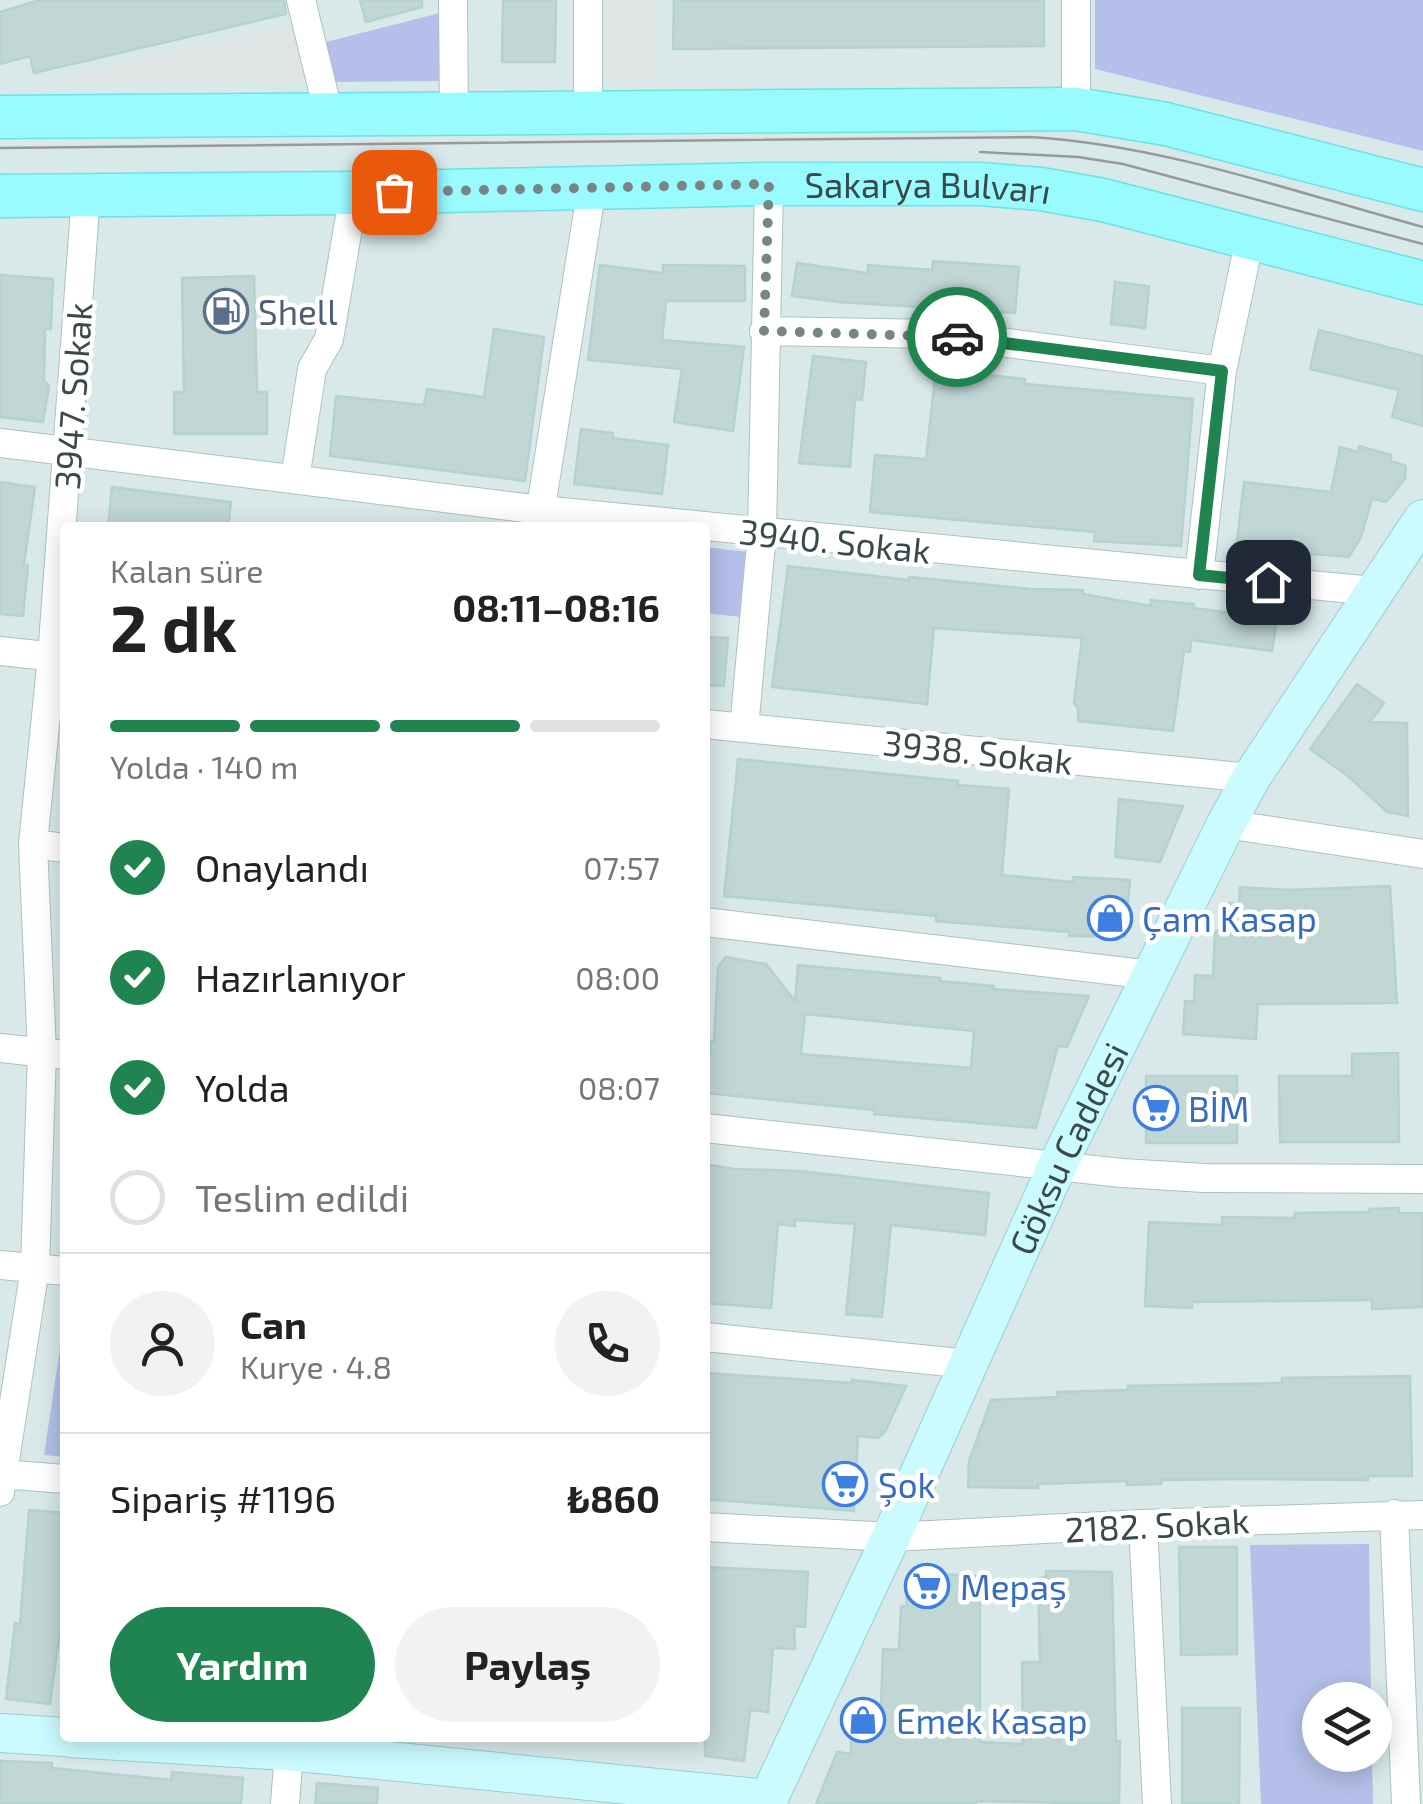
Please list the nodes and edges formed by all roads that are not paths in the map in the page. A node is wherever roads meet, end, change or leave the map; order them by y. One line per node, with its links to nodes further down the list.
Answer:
1 (301, 0): 8 (street)
2 (453, 0): 7 (street)
3 (588, 0): 6 (street)
4 (1076, 0): 5 (street)
5 (1076, 110): 6 (main road); 12 (main road)
6 (588, 113): 7 (main road)
7 (454, 114): 8 (main road)
8 (329, 115): 9 (main road)
9 (0, 117)
10 (769, 184): 11 (main road, Sakarya Bulvarı); 16 (main road, Sakarya Bulvarı); 18 (street)
11 (592, 187): 13 (main road, Sakarya Bulvarı); 23 (street)
12 (1423, 190)
13 (354, 193): 14 (main road, Sakarya Bulvarı); 22 (street)
14 (86, 195): 15 (main road, Sakarya Bulvarı); 21 (street, 3947. Sokak)
15 (0, 196)
16 (1250, 238): 17 (main road, Sakarya Bulvarı); 19 (street)
17 (1423, 283)
18 (764, 331): 19 (street); 28 (street)
19 (1222, 371): 29 (street)
20 (0, 443): 21 (street, 3940. Sokak)
21 (68, 452): 22 (street, 3940. Sokak); 25 (street, 3947. Sokak)
22 (295, 480): 23 (street, 3940. Sokak)
23 (540, 518): 26 (street, 3940. Sokak)
24 (1423, 519): 30 (street, Göksu Caddesi)
25 (65, 522)
26 (599, 522)
27 (710, 529): 28 (street, 3940. Sokak)
28 (762, 533): 29 (street, 3940. Sokak); 35 (street)
29 (1199, 575): 30 (street, 3940. Sokak)
30 (1373, 591): 36 (street, Göksu Caddesi)
31 (60, 616): 33 (street, 3947. Sokak)
32 (0, 652): 33 (street)
33 (58, 657): 38 (street, 3947. Sokak)
34 (710, 725): 35 (street, 3938. Sokak)
35 (744, 728): 36 (street, 3938. Sokak)
36 (1251, 778): 37 (street, Göksu Caddesi)
37 (1226, 824): 40 (street); 42 (street, Göksu Caddesi)
38 (33, 844): 39 (street); 44 (street, 3947. Sokak)
39 (60, 847)
40 (1423, 854)
41 (710, 923): 42 (street)
42 (1151, 974): 46 (street, Göksu Caddesi)
43 (0, 1048): 44 (street)
44 (53, 1053): 49 (street, 3947. Sokak)
45 (710, 1129): 46 (street)
46 (1058, 1164): 47 (street); 52 (street, Göksu Caddesi)
47 (1423, 1179)
48 (0, 1264): 49 (street)
49 (35, 1268): 50 (street); 54 (street, 3947. Sokak)
50 (60, 1270)
51 (710, 1338): 52 (street)
52 (969, 1364): 59 (street, Göksu Caddesi)
53 (60, 1479): 54 (street)
54 (1, 1480)
55 (1394, 1514): 56 (street, 2182. Sokak); 57 (street, 2182. Sokak); 67 (street)
56 (1423, 1514)
57 (1142, 1524): 59 (street, 2182. Sokak); 66 (street)
58 (710, 1527): 59 (street, 2182. Sokak)
59 (891, 1538): 64 (street, Göksu Caddesi)
60 (0, 1733): 61 (street)
61 (60, 1737)
62 (226, 1742): 63 (street)
63 (289, 1744): 64 (street); 65 (street)
64 (767, 1801)
65 (285, 1804)
66 (1157, 1804)
67 (1406, 1804)

